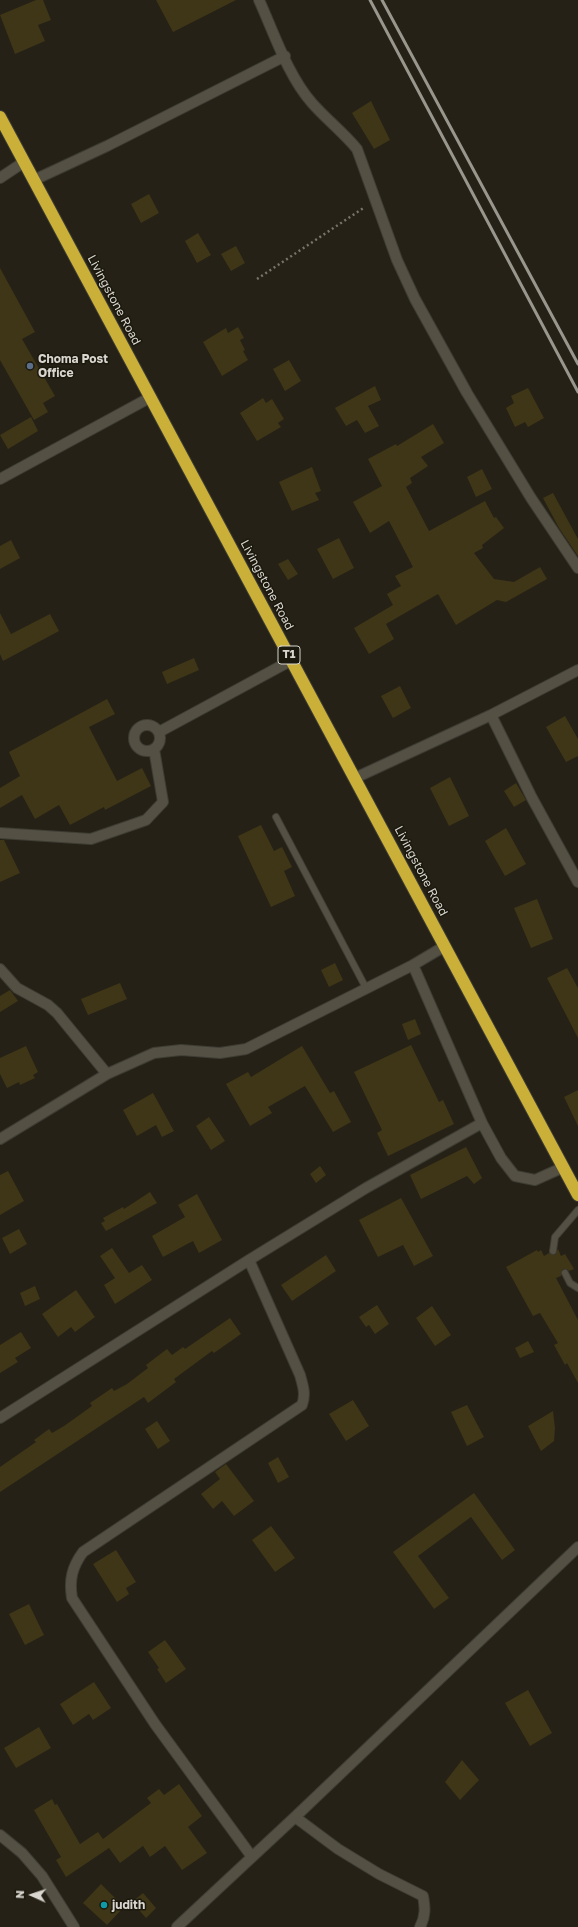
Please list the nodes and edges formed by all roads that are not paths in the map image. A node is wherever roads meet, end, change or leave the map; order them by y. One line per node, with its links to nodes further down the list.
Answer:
1 (259, 0): 2 (street)
2 (284, 56): 6 (street); 9 (street)
3 (0, 117): 4 (highway, Livingstone Road / T1)
4 (24, 162): 5 (street); 6 (highway, Livingstone Road / T1)
5 (0, 178)
6 (34, 180): 7 (highway, Livingstone Road / T1)
7 (151, 397): 8 (street); 10 (highway, Livingstone Road / T1)
8 (0, 479)
9 (578, 568)
10 (292, 660): 13 (street); 15 (highway, Livingstone Road / T1)
11 (578, 670): 12 (street)
12 (491, 715): 15 (street); 18 (street)
13 (159, 732): 14 (street); 14 (street)
14 (154, 749): 17 (street)
15 (355, 778): 19 (highway, Livingstone Road / T1)
16 (276, 816): 22 (lane)
17 (0, 833)
18 (578, 882)
19 (445, 946): 20 (street); 26 (highway, Livingstone Road / T1)
20 (413, 965): 22 (street); 24 (street)
21 (0, 969): 23 (street)
22 (366, 988): 23 (street)
23 (107, 1074): 25 (street)
24 (482, 1123): 26 (street); 30 (street)
25 (0, 1139)
26 (564, 1167): 27 (highway, Livingstone Road / T1)
27 (578, 1194)
28 (578, 1210): 29 (lane)
29 (553, 1251)
30 (249, 1260): 33 (street); 37 (street)
31 (565, 1273): 32 (lane)
32 (578, 1288)
33 (0, 1418)
34 (578, 1547): 35 (street)
35 (295, 1817): 37 (street); 40 (street)
36 (0, 1835): 38 (street)
37 (252, 1857): 39 (street)
38 (74, 1927)
39 (177, 1927)
40 (420, 1927)

